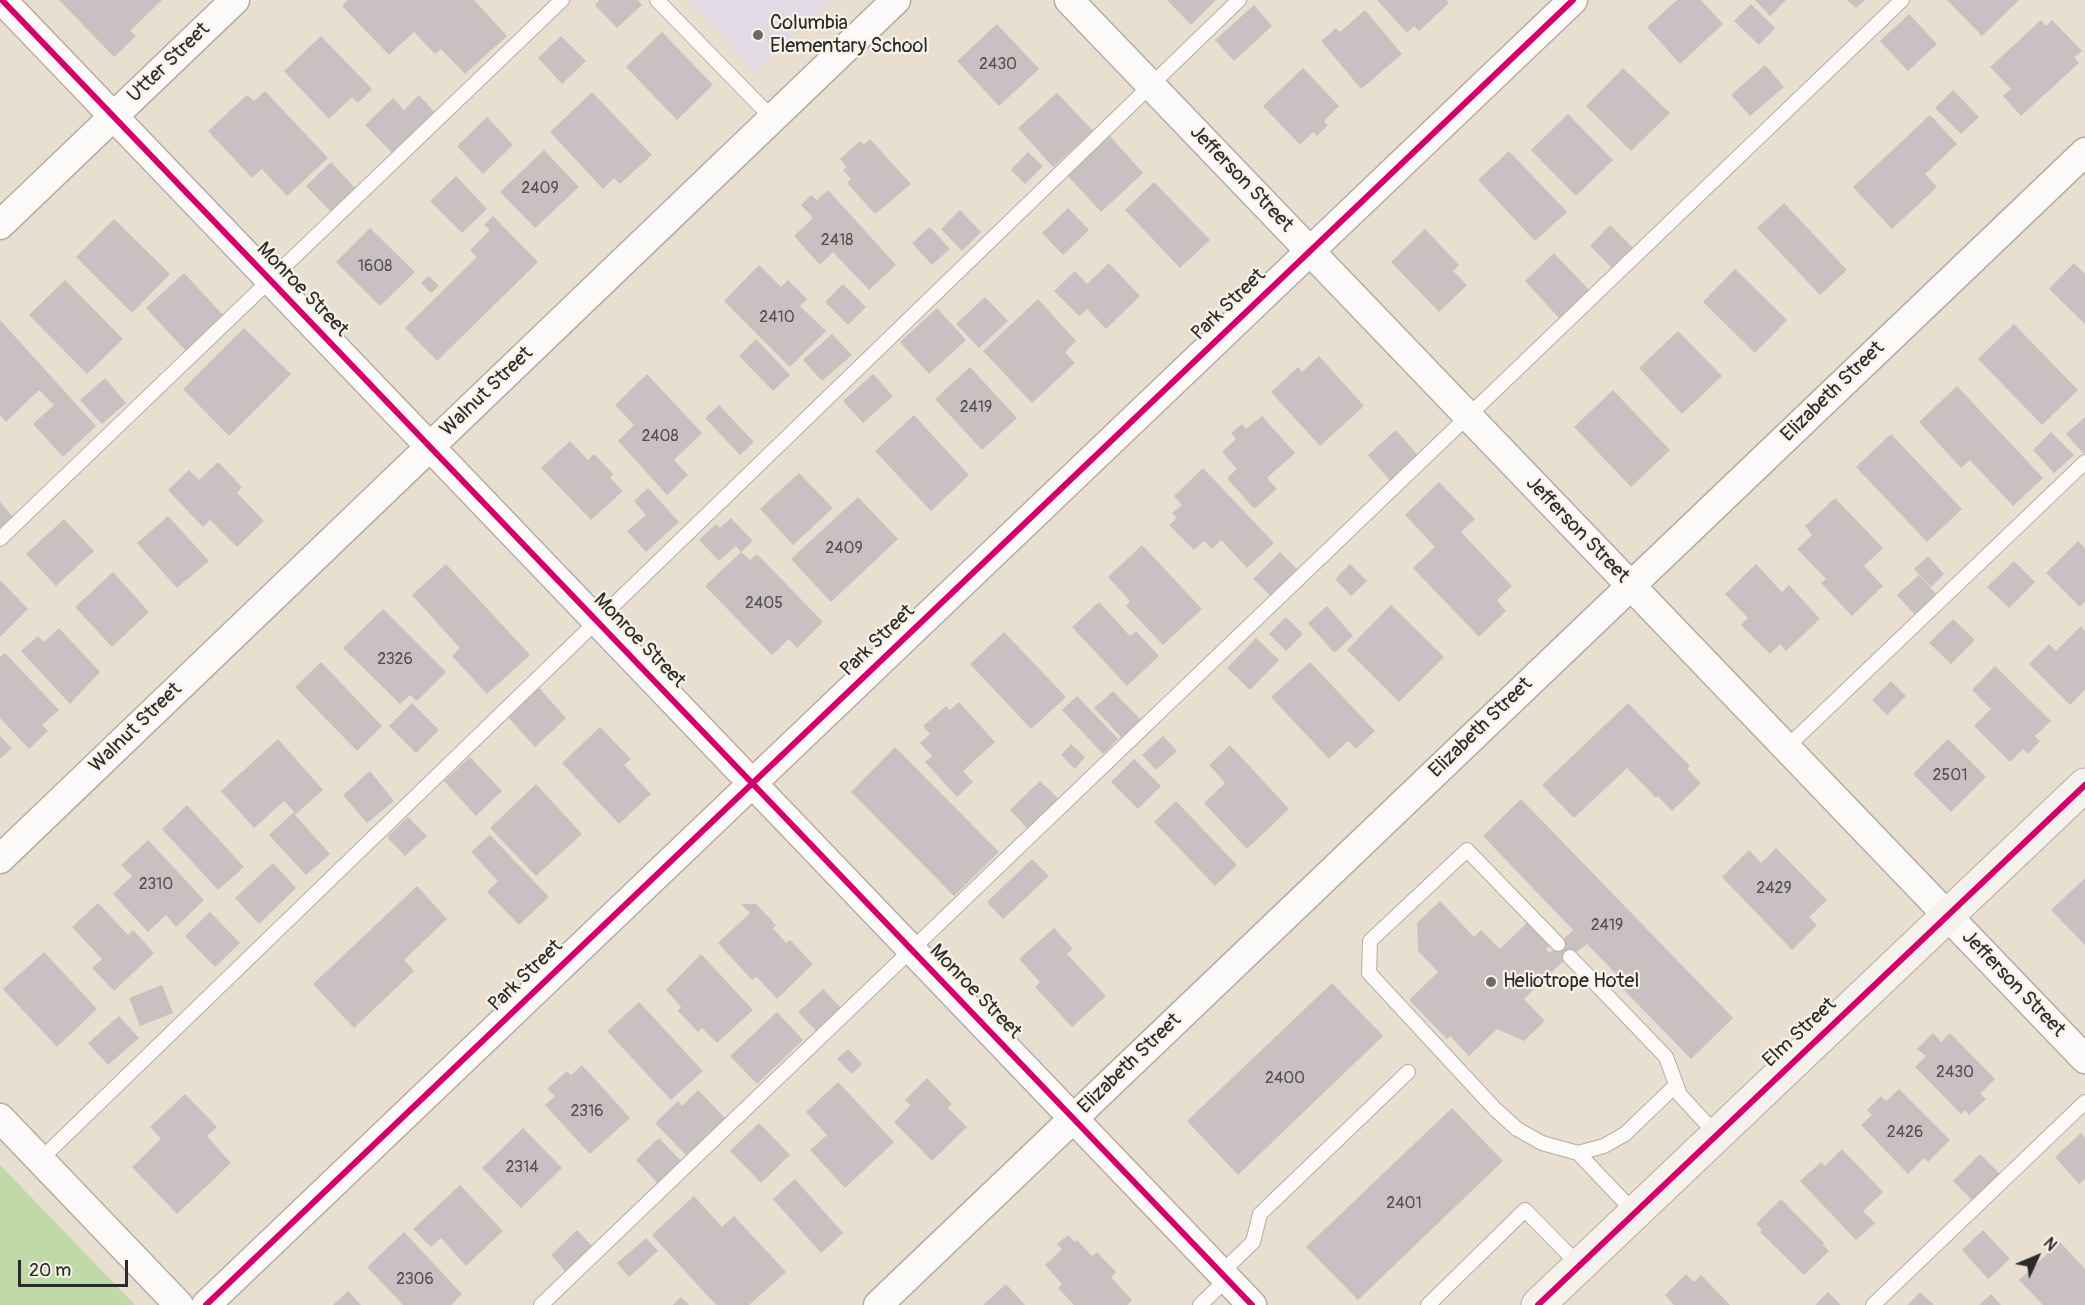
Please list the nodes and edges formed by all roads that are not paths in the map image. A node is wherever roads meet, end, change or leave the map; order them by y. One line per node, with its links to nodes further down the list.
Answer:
1 (2, 0): 11 (street, Monroe Street)
2 (235, 0): 11 (street, Utter Street)
3 (562, 0): 16 (lane)
4 (657, 0): 12 (lane)
5 (896, 0): 12 (street, Walnut Street)
6 (1069, 0): 10 (street, Jefferson Street)
7 (1239, 0): 10 (lane)
8 (1573, 0): 15 (street, Park Street)
9 (1902, 0): 17 (lane)
10 (1151, 85): 15 (street, Jefferson Street); 22 (lane)
11 (113, 117): 14 (street, Utter Street); 16 (street, Monroe Street)
12 (772, 118): 18 (street, Walnut Street)
13 (2085, 152): 21 (street, Elizabeth Street)
14 (0, 225)
15 (1310, 251): 17 (street, Jefferson Street); 24 (street, Park Street)
16 (270, 280): 18 (street, Monroe Street); 20 (lane)
17 (1468, 416): 21 (street, Jefferson Street); 29 (lane)
18 (429, 447): 22 (street, Monroe Street); 26 (street, Walnut Street)
19 (2085, 462): 23 (lane)
20 (0, 539)
21 (1631, 585): 23 (street, Jefferson Street); 36 (street, Elizabeth Street)
22 (597, 621): 24 (street, Monroe Street); 39 (lane)
23 (1786, 747): 27 (street, Jefferson Street)
24 (752, 784): 29 (street, Monroe Street); 44 (street, Park Street)
25 (2085, 785): 27 (street, Elm Street)
26 (0, 859)
27 (1947, 916): 31 (street, Jefferson Street); 37 (street, Elm Street)
28 (1558, 944): 38 (lane)
29 (911, 950): 36 (street, Monroe Street); 45 (lane)
30 (1570, 957): 33 (lane)
31 (2085, 1059)
32 (1408, 1072): 42 (lane)
33 (1676, 1085): 37 (lane); 38 (lane)
34 (2085, 1102): 51 (lane)
35 (0, 1118): 39 (street)
36 (1073, 1118): 42 (street, Monroe Street); 46 (street, Elizabeth Street)
37 (1717, 1135): 40 (street, Elm Street)
38 (1578, 1152): 40 (lane)
39 (40, 1160): 43 (street)
40 (1635, 1213): 41 (street, Elm Street)
41 (1580, 1266): 49 (lane); 50 (street, Elm Street)
42 (1224, 1276): 47 (lane); 48 (street, Monroe Street)
43 (179, 1305)
44 (206, 1305)
45 (541, 1305)
46 (878, 1305)
47 (1200, 1305)
48 (1252, 1305)
49 (1428, 1305)
50 (1538, 1305)
51 (1873, 1305)

